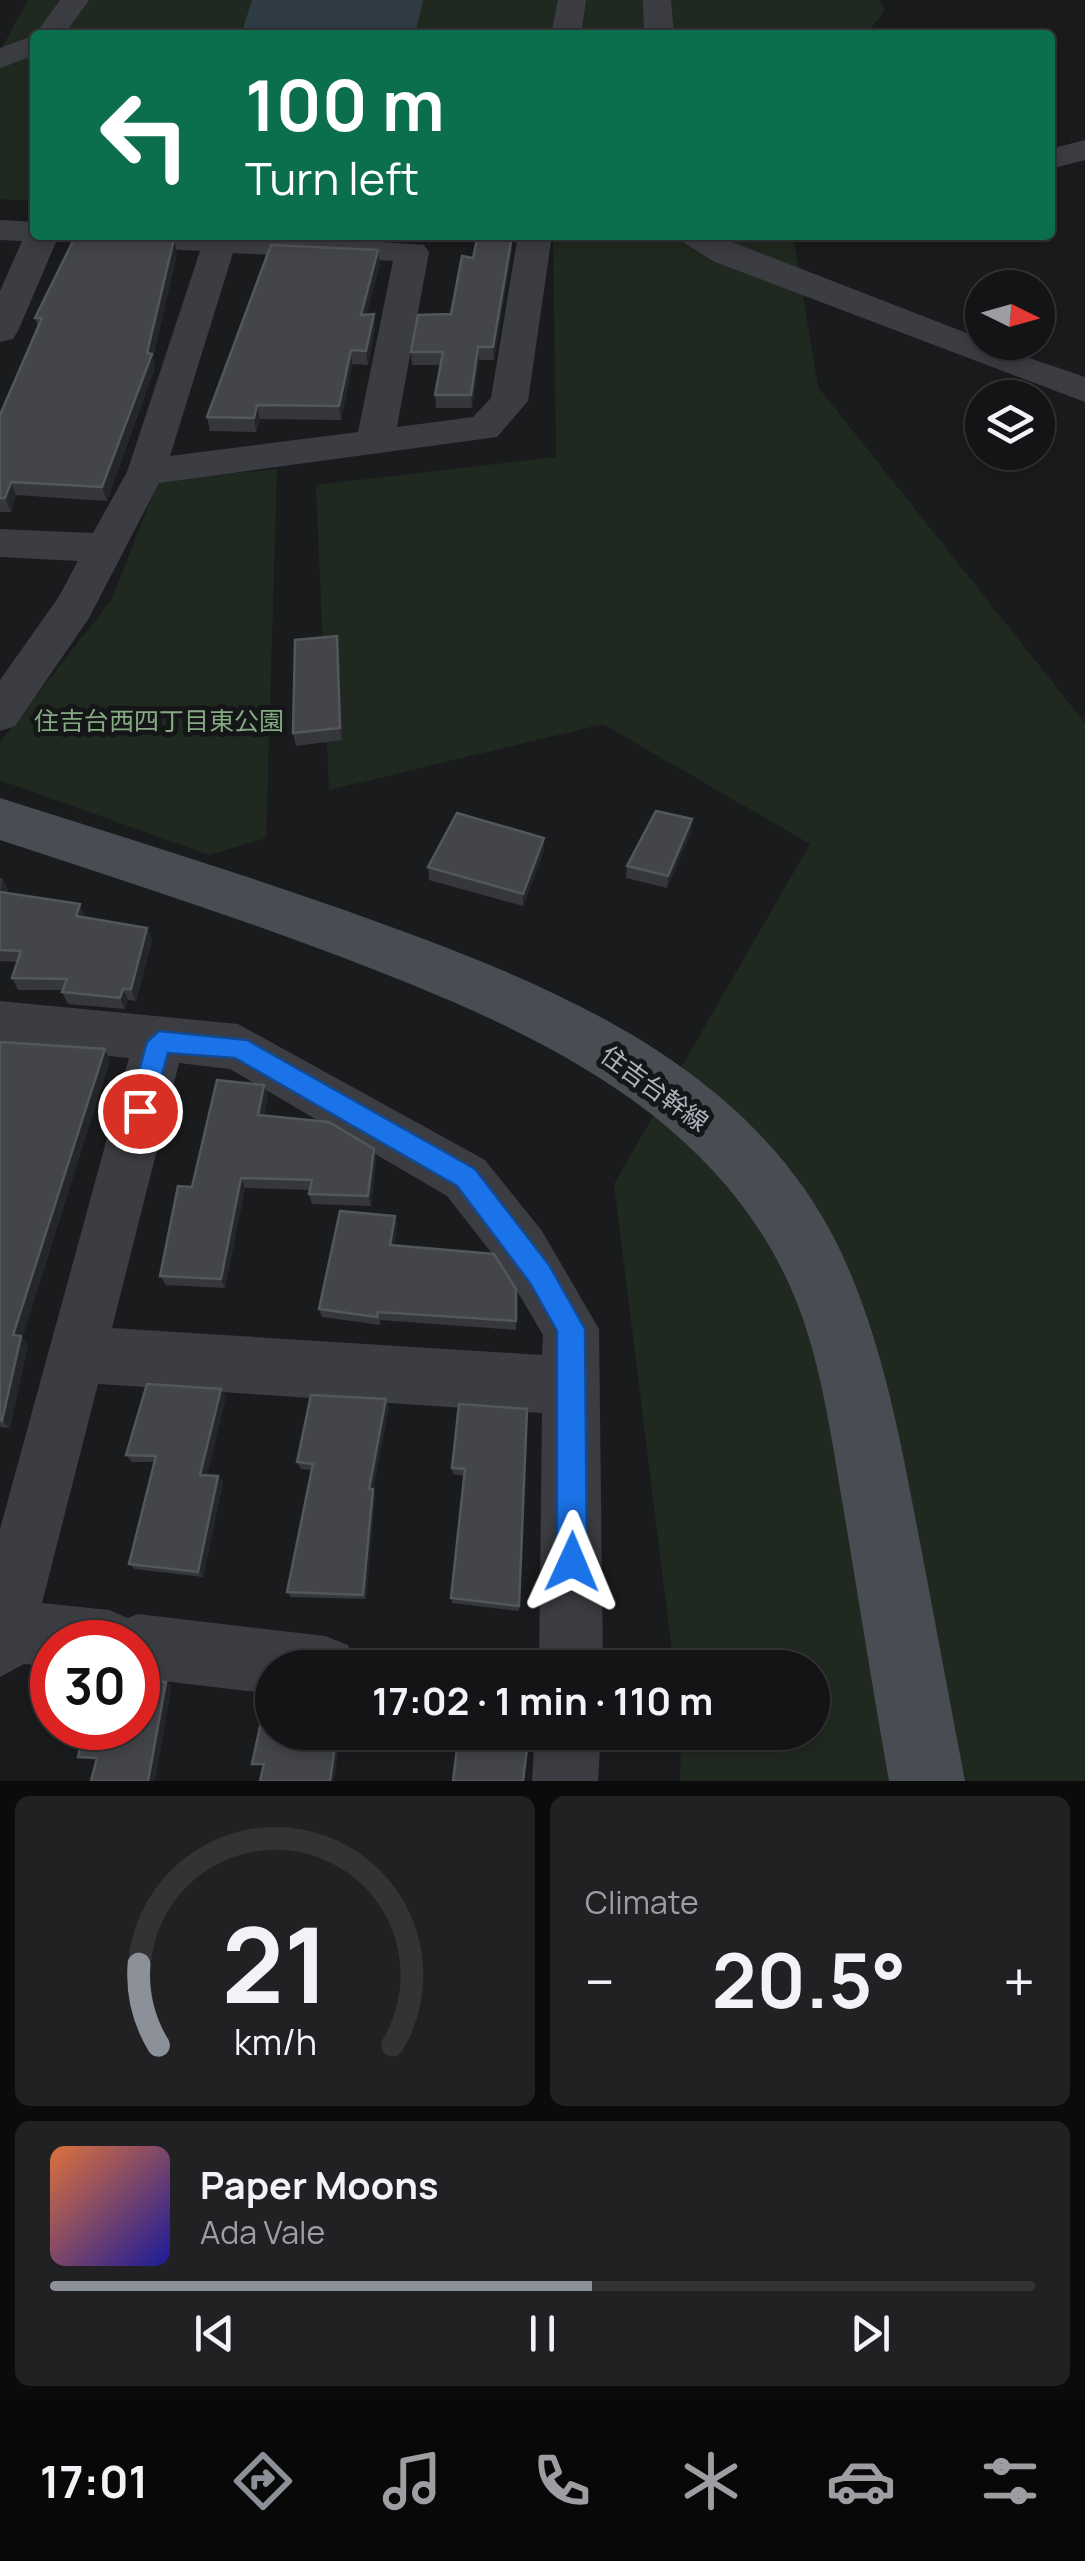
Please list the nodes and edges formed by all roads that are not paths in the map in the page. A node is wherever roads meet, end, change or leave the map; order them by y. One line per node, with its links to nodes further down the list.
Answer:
1 (75, 0): 4 (street)
2 (572, 0): 5 (street)
3 (657, 0): 6 (street)
4 (53, 30)
5 (567, 30)
6 (658, 30)
7 (30, 46): 8 (street)
8 (0, 59)
9 (1085, 150): 10 (street)
10 (1055, 158)
11 (0, 230): 12 (street)
12 (30, 233)
13 (36, 240): 18 (street)
14 (184, 240): 17 (street)
15 (534, 240): 20 (street)
16 (698, 240): 19 (street)
17 (220, 242): 20 (street); 21 (street)
18 (0, 331)
19 (1085, 390)
20 (375, 443): 21 (street)
21 (146, 472): 23 (street)
22 (0, 542): 23 (street)
23 (108, 548): 24 (street)
24 (0, 714)
25 (0, 820): 37 (street, 住吉台幹線)
26 (0, 1024): 27 (street)
27 (159, 1042): 28 (street); 29 (street)
28 (75, 1354): 29 (street); 30 (street)
29 (574, 1386): 33 (street)
30 (2, 1638): 31 (street)
31 (30, 1639)
32 (160, 1649): 34 (street)
33 (570, 1650)
34 (255, 1660)
35 (567, 1750): 36 (street)
36 (565, 1781)
37 (927, 1781)

